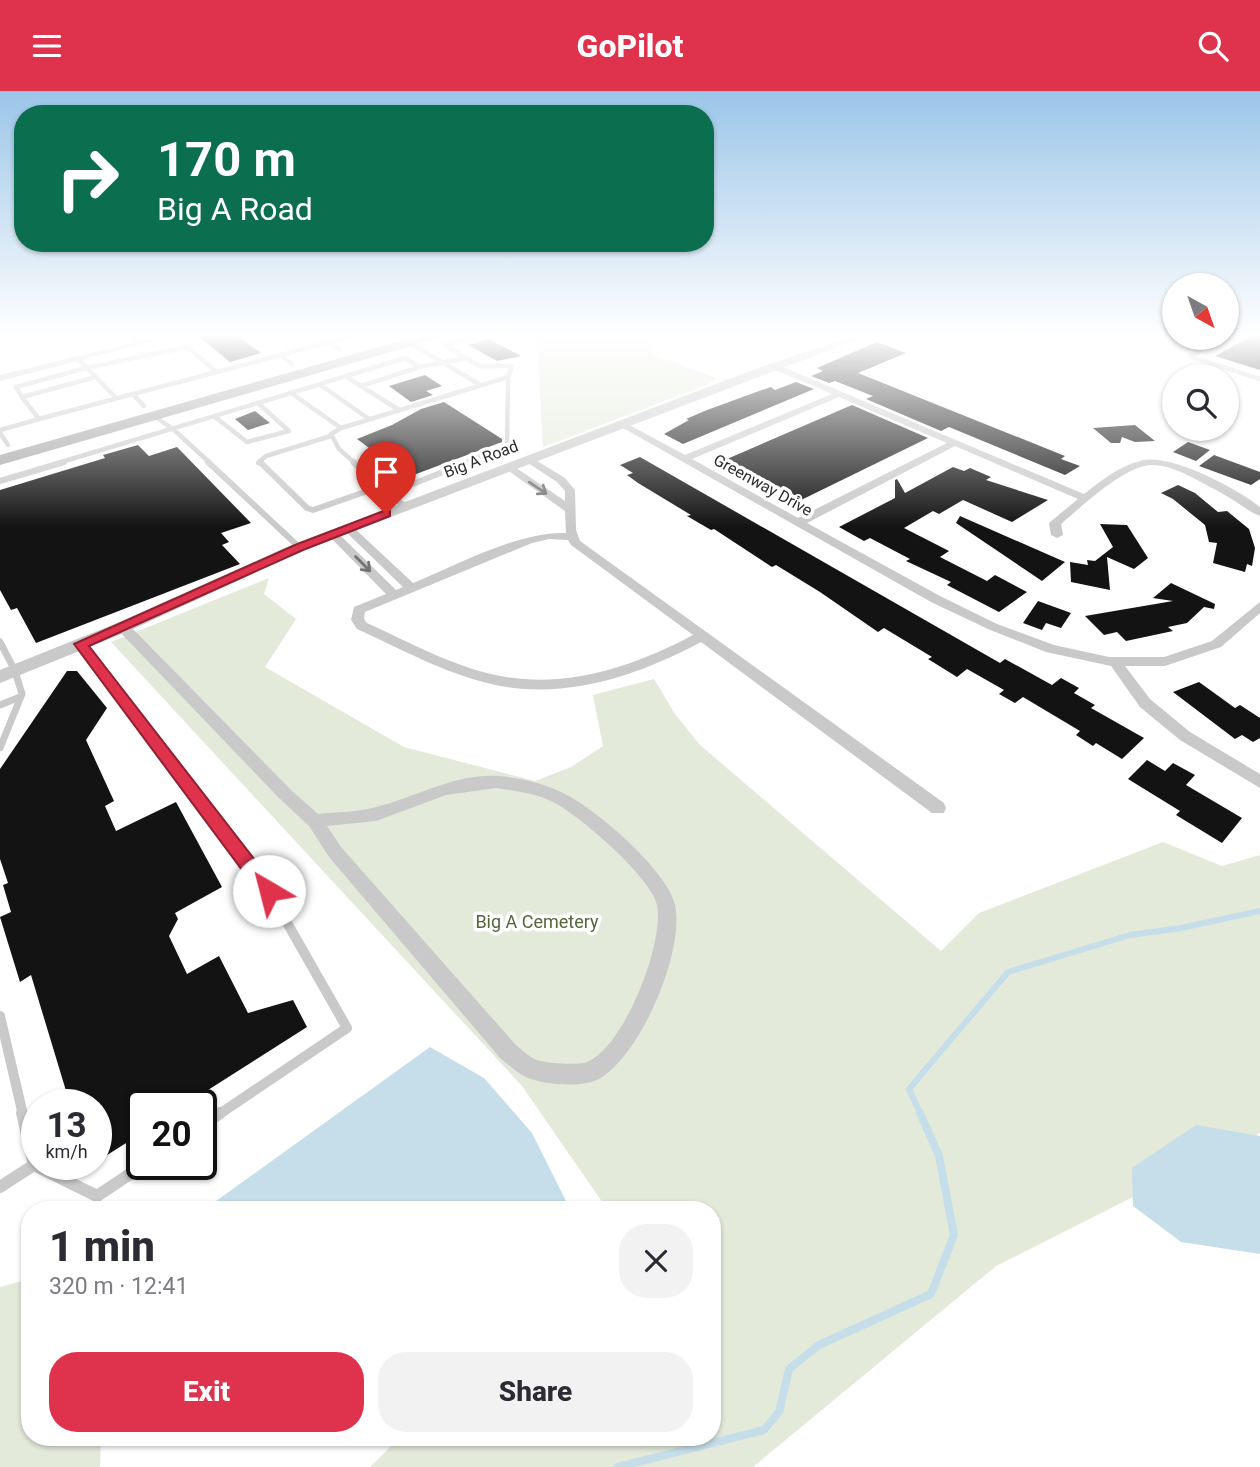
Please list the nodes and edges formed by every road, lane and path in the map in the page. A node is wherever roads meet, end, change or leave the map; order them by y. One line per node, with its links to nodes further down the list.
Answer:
1 (24, 399): 20 (lane)
2 (112, 399): 20 (lane)
3 (121, 399): 17 (lane)
4 (157, 399): 17 (lane)
5 (162, 399): 17 (main road)
6 (166, 399): 17 (main road)
7 (270, 399): 16 (lane)
8 (300, 399): 23 (lane)
9 (341, 399): 21 (lane)
10 (382, 399): 18 (lane)
11 (433, 399): 18 (lane)
12 (507, 399): 33 (lane)
13 (688, 399): 22 (street, Big A Road)
14 (827, 399): 29 (street)
15 (851, 399): 27 (street)
16 (258, 403): 19 (lane); 19 (lane)
17 (144, 405): 24 (lane); 26 (main road)
18 (399, 410): 21 (lane)
19 (215, 417): 24 (lane)
20 (39, 419): 26 (lane)
21 (369, 419): 23 (lane)
22 (621, 424): 28 (street, Big A Road); 29 (street, Greenway Drive)
23 (341, 428): 25 (lane)
24 (173, 429): 31 (lane); 43 (lane)
25 (331, 436): 32 (lane); 32 (lane)
26 (2, 443)
27 (954, 443): 34 (street); 38 (street)
28 (529, 459): 30 (street, Big A Road); 36 (street)
29 (684, 459): 38 (street, Greenway Drive)
30 (508, 467): 35 (street, Big A Road); 36 (street, one-way to 36)
31 (0, 481)
32 (382, 486): 33 (lane)
33 (390, 493): 35 (lane)
34 (1085, 498): 37 (street); 41 (street)
35 (405, 507): 39 (street, Big A Road)
36 (569, 509): 42 (street)
37 (1260, 513)
38 (798, 523): 52 (street, Greenway Drive)
39 (348, 528): 40 (street, Big A Road); 44 (street)
40 (333, 534): 43 (street, Big A Road); 45 (street, one-way to 45)
41 (1057, 535)
42 (570, 537): 44 (street); 48 (street)
43 (299, 547): 47 (street, Big A Road)
44 (410, 587): 45 (street)
45 (393, 594): 48 (street)
46 (1258, 613): 52 (street, Greenway Drive)
47 (123, 627): 50 (street, Big A Road); 60 (street)
48 (702, 636): 59 (street)
49 (0, 642): 51 (lane)
50 (80, 644): 53 (street, Big A Road); 63 (lane)
51 (2, 652): 53 (lane)
52 (1114, 661): 58 (street)
53 (15, 671): 54 (street, Big A Road); 55 (lane)
54 (0, 677)
55 (20, 697): 56 (lane); 57 (lane)
56 (0, 705)
57 (0, 748)
58 (1260, 782)
59 (938, 808)
60 (315, 821): 60 (street)
61 (0, 1016): 62 (lane)
62 (21, 1108)
63 (217, 1115)
64 (21, 1173): 67 (lane)
65 (126, 1177): 66 (lane)
66 (64, 1180)
67 (0, 1187)

